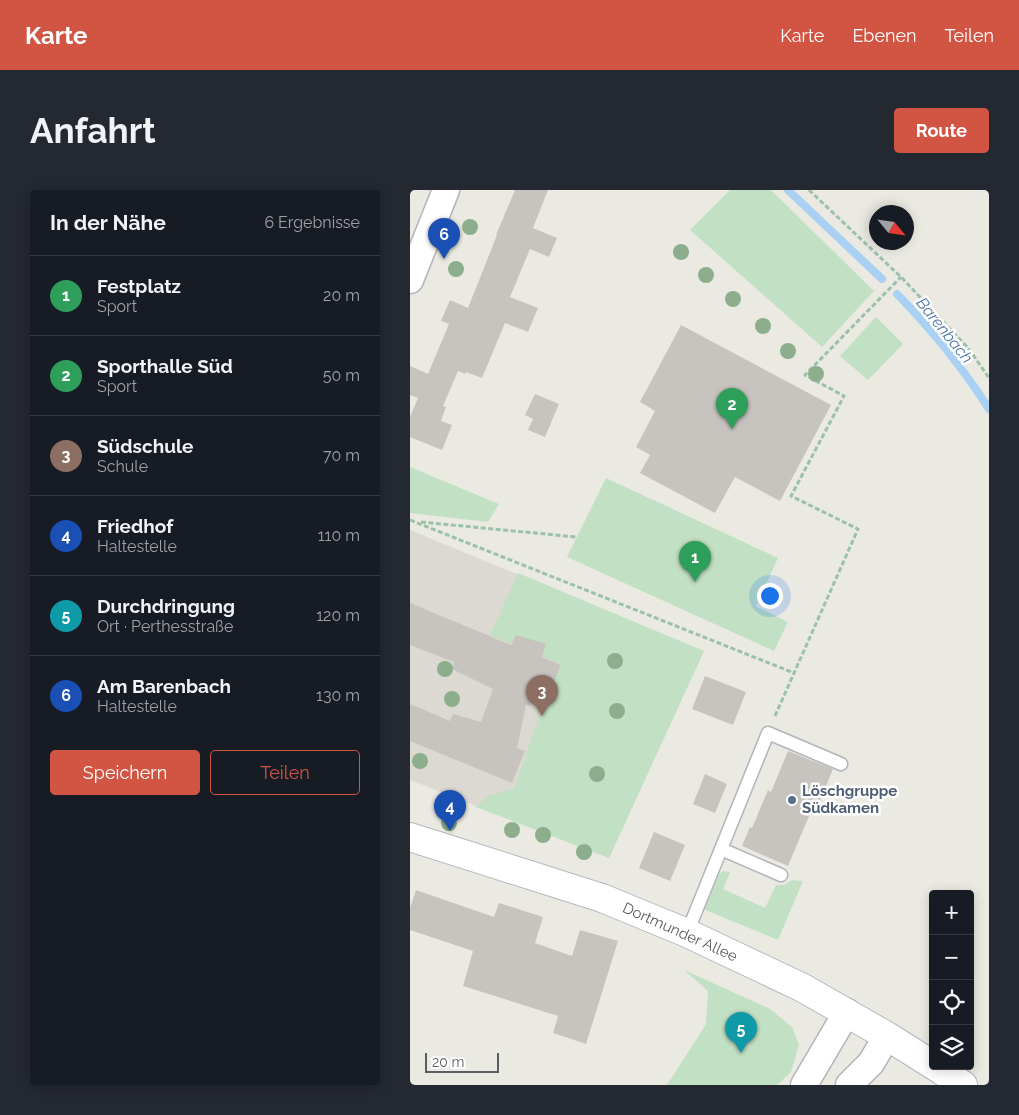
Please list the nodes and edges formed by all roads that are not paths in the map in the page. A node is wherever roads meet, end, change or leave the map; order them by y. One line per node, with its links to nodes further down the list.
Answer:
1 (446, 190): 2 (street)
2 (410, 278)
3 (841, 764): 5 (lane)
4 (410, 837): 7 (main road, Dortmunder Allee)
5 (720, 849): 6 (lane); 7 (lane)
6 (782, 875)
7 (687, 933): 8 (main road, Dortmunder Allee)
8 (847, 1012): 9 (main road, Dortmunder Allee); 12 (street)
9 (887, 1036): 10 (main road, Dortmunder Allee); 13 (street)
10 (929, 1063)
11 (940, 1070): 14 (main road, Dortmunder Allee)
12 (804, 1085)
13 (849, 1085)
14 (963, 1085)

